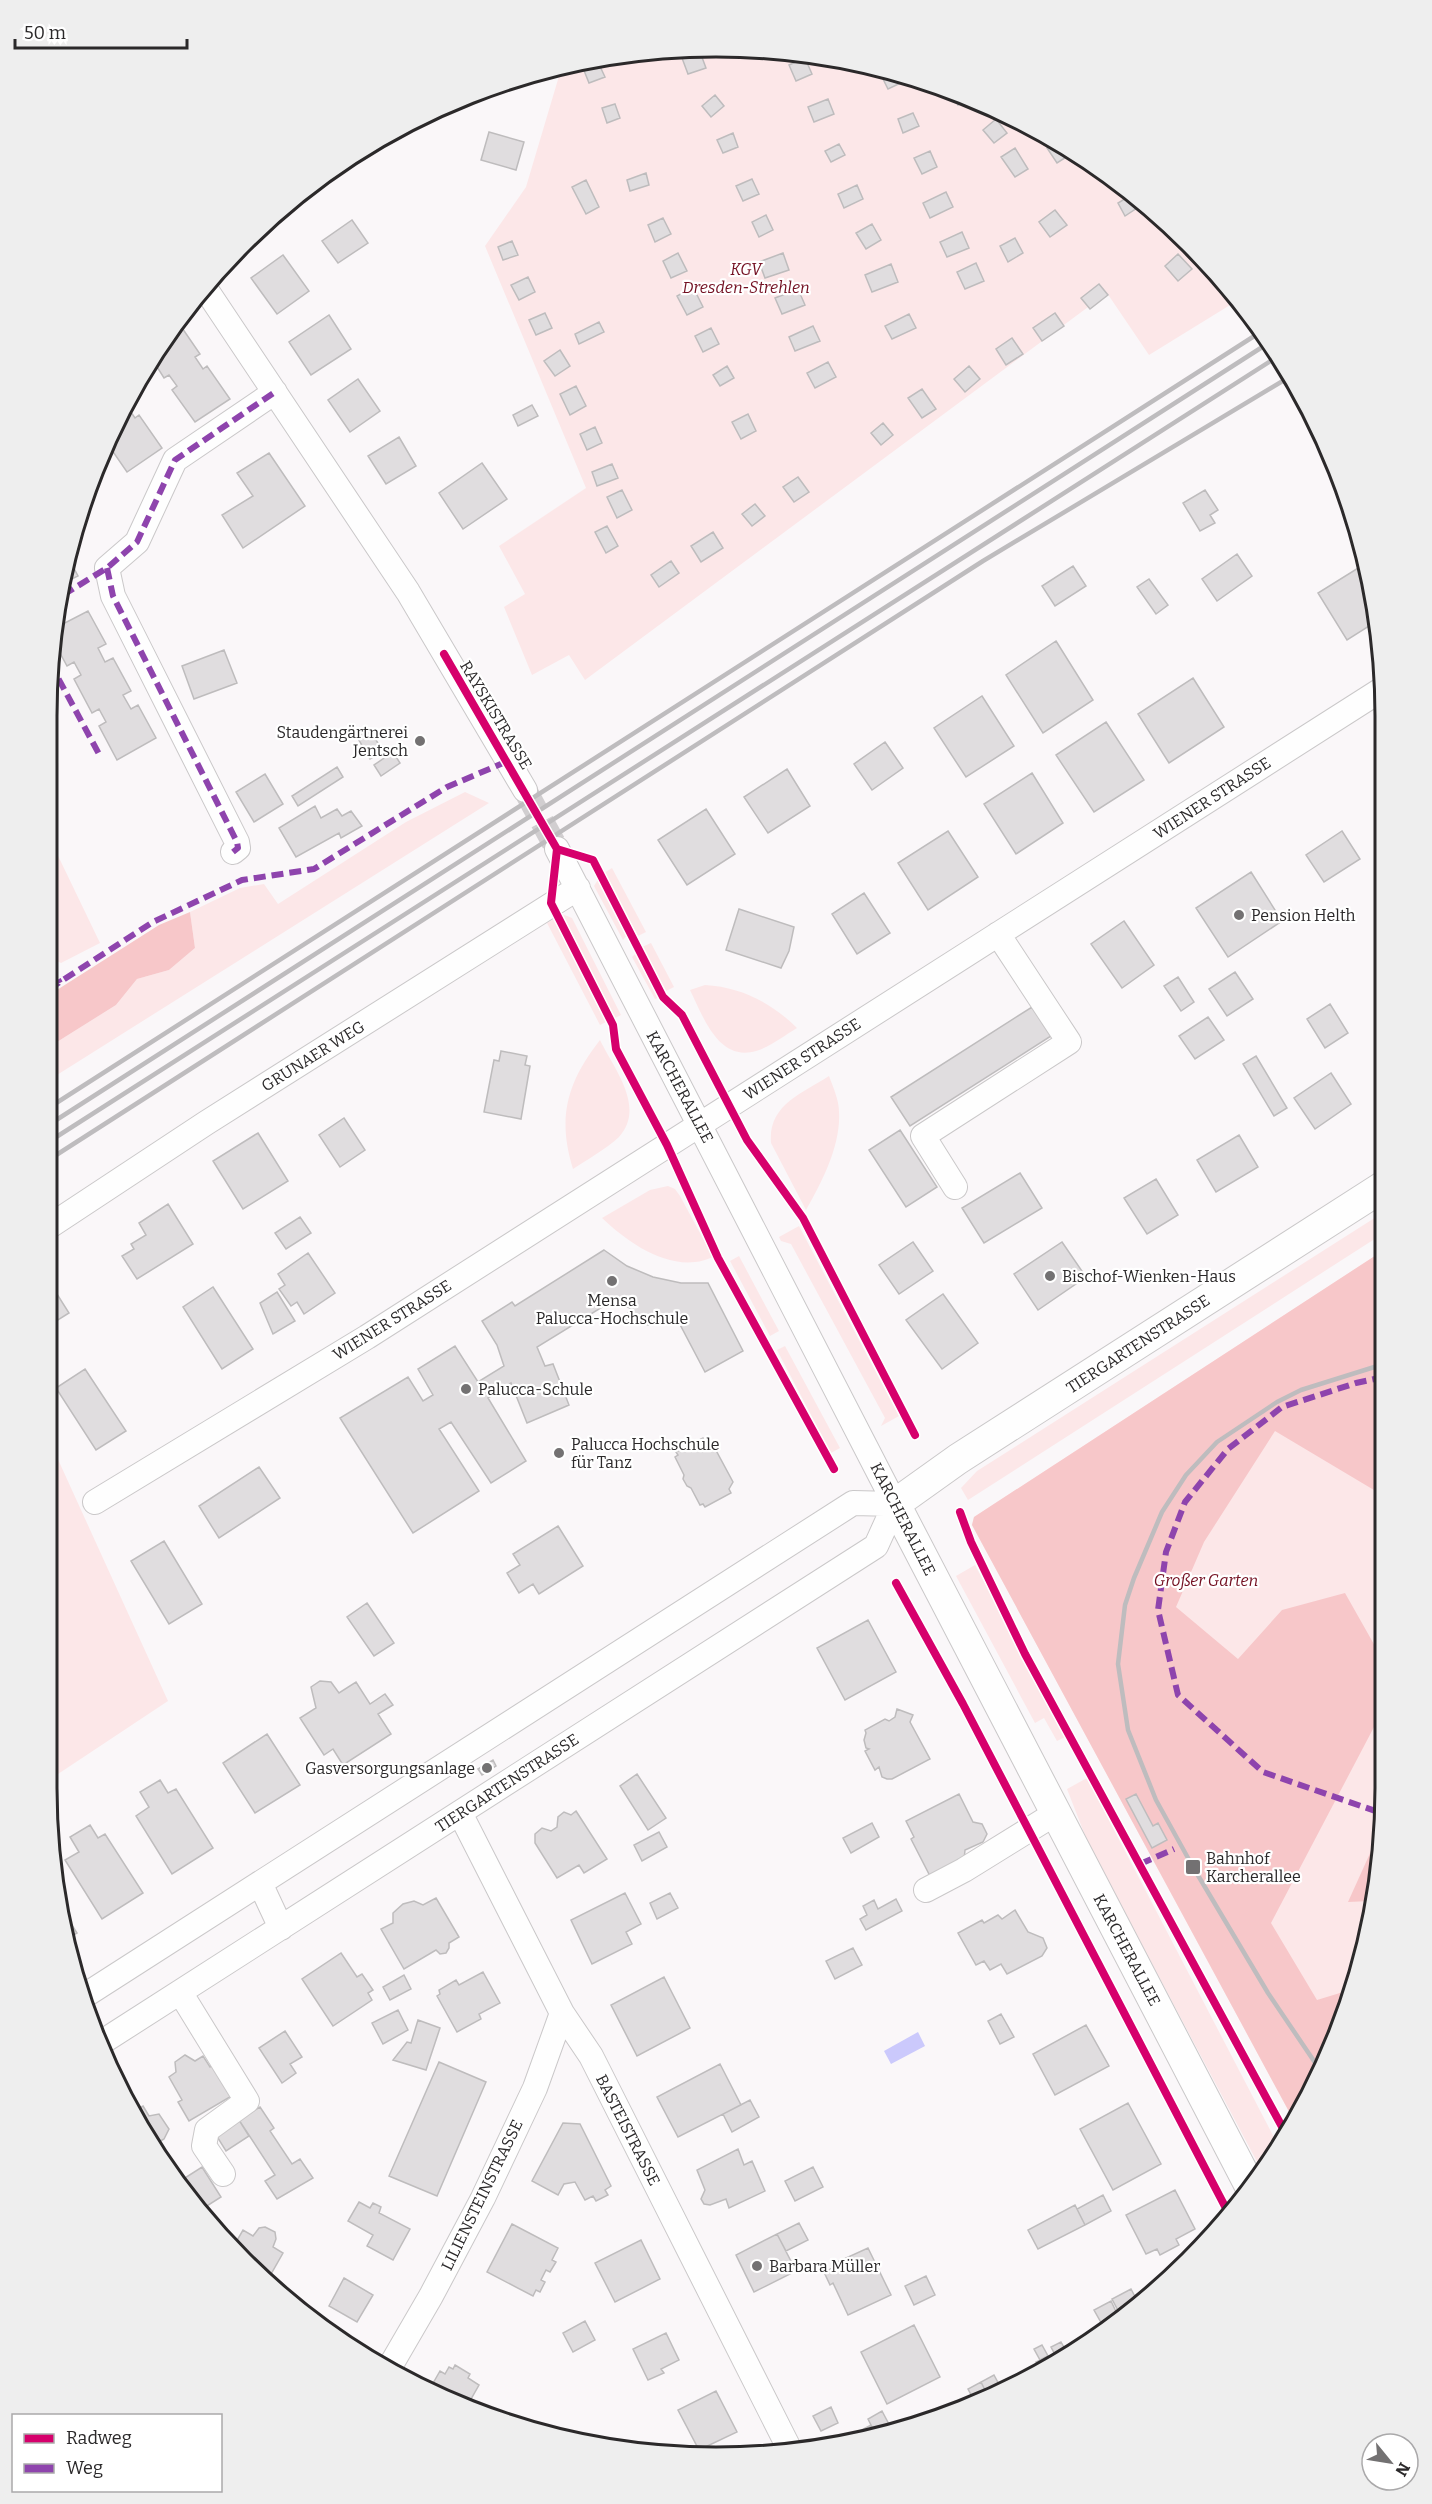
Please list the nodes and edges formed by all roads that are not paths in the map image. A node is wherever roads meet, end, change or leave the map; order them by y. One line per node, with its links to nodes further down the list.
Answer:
1 (210, 295): 2 (street, RAYSKISTRASSE)
2 (275, 392): 4 (street, RAYSKISTRASSE); 6 (street)
3 (1374, 694): 8 (street, WIENER STRASSE)
4 (525, 790)
5 (557, 849): 7 (street, KARCHERALLEE)
6 (233, 852)
7 (578, 888): 9 (street, KARCHERALLEE); 12 (street, GRUNAER WEG)
8 (998, 934): 9 (street, WIENER STRASSE); 10 (street)
9 (700, 1125): 13 (street, WIENER STRASSE); 14 (street, KARCHERALLEE)
10 (955, 1187)
11 (1375, 1192): 14 (main road, TIERGARTENSTRASSE)
12 (57, 1221)
13 (95, 1502)
14 (895, 1504): 15 (street, TIERGARTENSTRASSE); 16 (main road, KARCHERALLEE); 17 (street)
15 (460, 1813): 19 (street, TIERGARTENSTRASSE); 22 (street, BASTEISTRASSE)
16 (1056, 1813): 18 (street); 25 (main road, KARCHERALLEE)
17 (260, 1883): 19 (street); 20 (street)
18 (926, 1890)
19 (281, 1928): 21 (street, TIERGARTENSTRASSE)
20 (90, 1992)
21 (180, 1992): 23 (street, TIERGARTENSTRASSE); 24 (street)
22 (561, 2013): 26 (street, LILIENSTEINSTRASSE); 27 (street, BASTEISTRASSE)
23 (107, 2039)
24 (223, 2174)
25 (1246, 2179)
26 (392, 2362)
27 (786, 2443)

